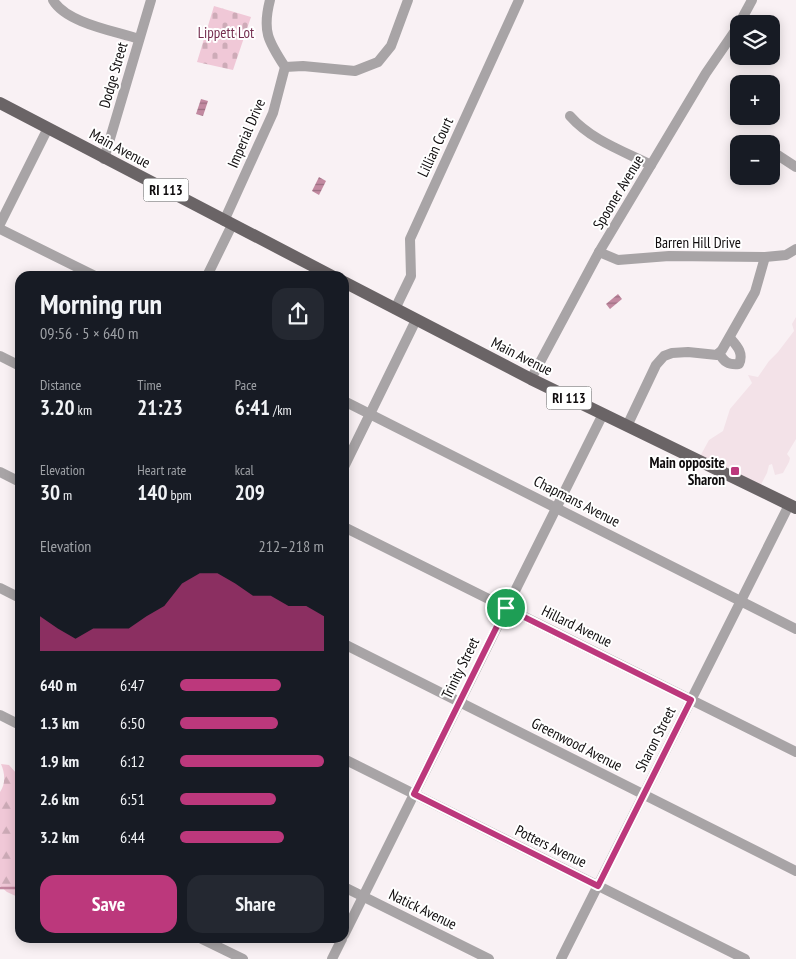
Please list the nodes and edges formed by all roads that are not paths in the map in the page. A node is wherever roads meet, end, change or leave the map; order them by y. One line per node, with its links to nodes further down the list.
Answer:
1 (53, 0): 9 (street)
2 (151, 0): 9 (street, Dodge Street)
3 (270, 0): 10 (street)
4 (408, 0): 10 (street)
5 (518, 0): 28 (street, Lillian Court)
6 (752, 0): 7 (street, Spooner Avenue)
7 (744, 15)
8 (730, 37): 16 (street, Spooner Avenue)
9 (139, 39): 15 (street, Dodge Street)
10 (285, 67): 18 (street, Imperial Drive)
11 (0, 103): 13 (main road, Main Avenue / RI 113)
12 (570, 116): 16 (street)
13 (48, 128): 15 (main road, Main Avenue / RI 113); 19 (street)
14 (780, 156): 17 (street)
15 (104, 158): 18 (main road, Main Avenue / RI 113)
16 (651, 165): 22 (street, Spooner Avenue)
17 (796, 166)
18 (228, 223): 25 (street, Imperial Drive); 26 (main road, Main Avenue / RI 113)
19 (0, 224)
20 (0, 228): 24 (street)
21 (796, 249): 23 (street, Barren Hill Drive)
22 (599, 252): 23 (street, Barren Hill Drive); 34 (street, Spooner Avenue)
23 (765, 257): 30 (street)
24 (85, 271)
25 (209, 271)
26 (322, 271)
27 (349, 285): 28 (main road, Main Avenue / RI 113)
28 (395, 309): 29 (main road, Main Avenue / RI 113)
29 (416, 320): 34 (main road, Main Avenue / RI 113); 36 (street)
30 (730, 338): 31 (street); 31 (street)
31 (719, 353): 38 (street)
32 (0, 356): 33 (street)
33 (15, 364)
34 (531, 379): 37 (main road, Main Avenue / RI 113)
35 (349, 404): 36 (street, Chapmans Avenue)
36 (370, 414): 39 (street); 43 (street, Chapmans Avenue)
37 (602, 414): 38 (main road, Main Avenue / RI 113); 43 (street, Trinity Street)
38 (627, 426): 42 (main road, Main Avenue / RI 113)
39 (349, 457)
40 (0, 472): 41 (street)
41 (15, 480)
42 (793, 506): 47 (street, Sharon Street)
43 (556, 508): 47 (street, Chapmans Avenue); 48 (street, Trinity Street)
44 (349, 530): 48 (street, Hillard Avenue)
45 (0, 588): 46 (street)
46 (15, 596)
47 (741, 601): 49 (street, Chapmans Avenue); 51 (street, Sharon Street)
48 (506, 608): 51 (street, Hillard Avenue); 52 (street, Trinity Street)
49 (796, 628)
50 (349, 646): 52 (street, Greenwood Avenue)
51 (691, 700): 55 (street, Hillard Avenue); 58 (street, Sharon Street)
52 (460, 702): 57 (street, Trinity Street); 58 (street, Greenwood Avenue)
53 (0, 715): 54 (street)
54 (15, 722)
55 (796, 752)
56 (349, 762): 57 (street, Potters Avenue)
57 (414, 794): 60 (street, Potters Avenue); 62 (street, Trinity Street)
58 (644, 794): 59 (street, Greenwood Avenue); 60 (street, Sharon Street)
59 (796, 870)
60 (598, 886): 69 (street, Sharon Street); 70 (street, Potters Avenue)
61 (349, 889): 62 (street, Natick Avenue)
62 (363, 896): 63 (street, Trinity Street); 68 (street, Natick Avenue)
63 (349, 925)
64 (210, 943): 66 (street)
65 (340, 943): 67 (street)
66 (243, 959)
67 (332, 959)
68 (489, 959)
69 (561, 959)
70 (745, 959)

